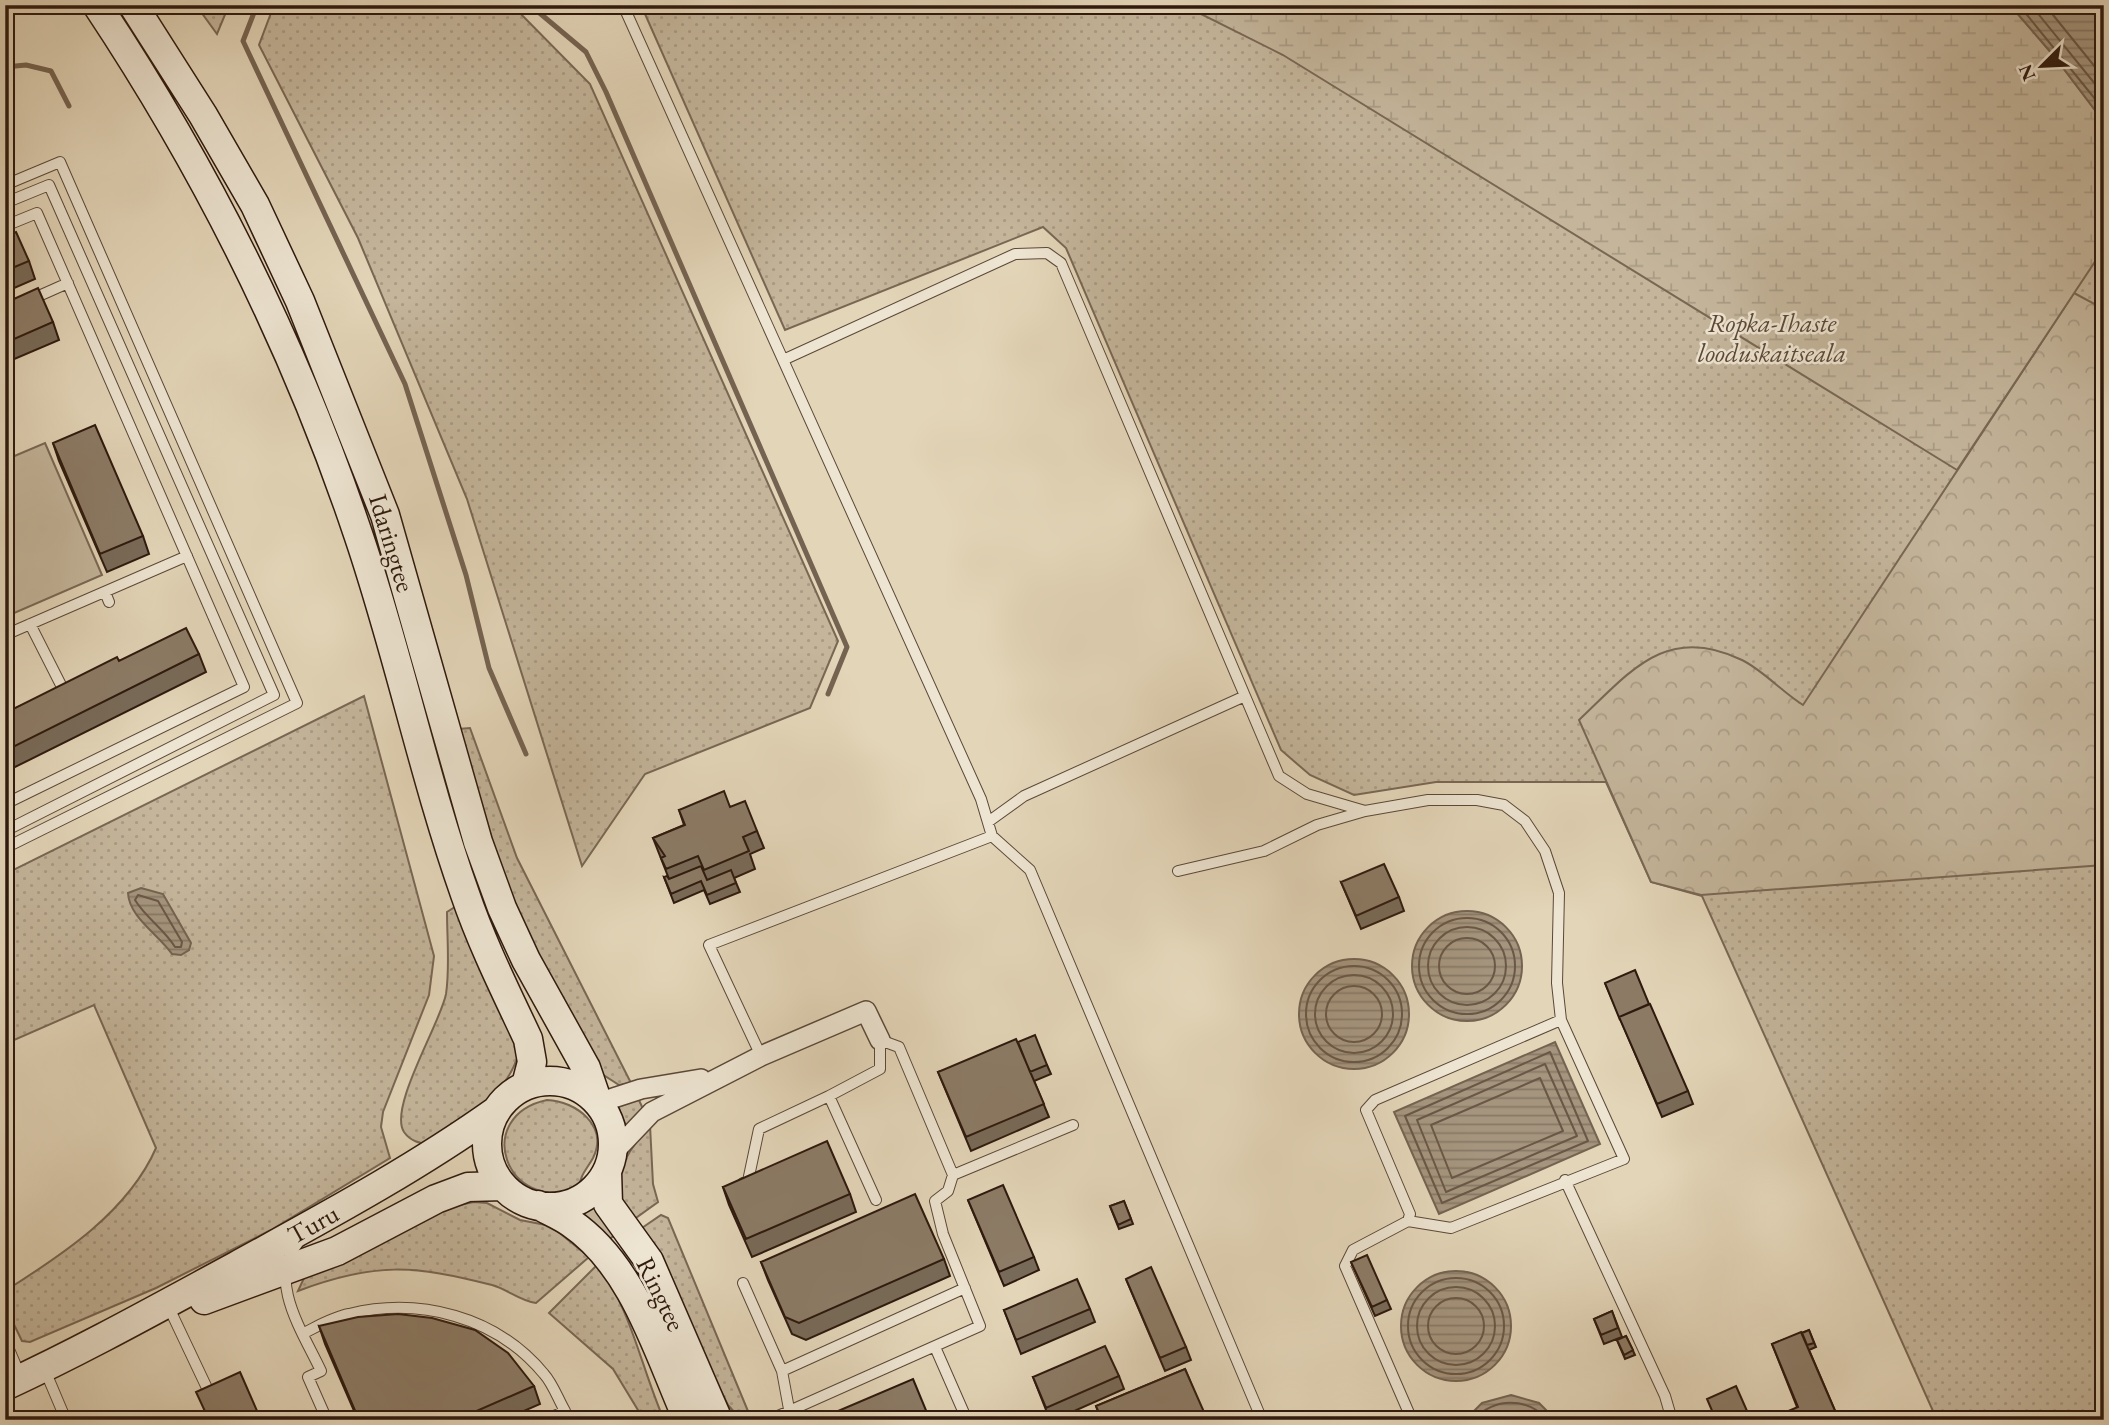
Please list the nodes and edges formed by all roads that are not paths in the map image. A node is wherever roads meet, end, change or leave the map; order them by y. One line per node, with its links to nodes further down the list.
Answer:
1 (97, 5): 26 (main road, Idaringtee)
2 (133, 5): 28 (main road, Idaringtee)
3 (624, 5): 9 (lane)
4 (5, 185): 20 (lane)
5 (5, 203): 18 (lane)
6 (5, 226): 7 (lane)
7 (68, 283): 8 (lane); 10 (lane)
8 (41, 295)
9 (783, 360): 14 (lane); 17 (lane)
10 (187, 556): 11 (lane); 15 (lane)
11 (30, 624): 12 (lane); 13 (lane)
12 (5, 635)
13 (66, 695)
14 (1245, 696): 16 (lane); 17 (lane)
15 (5, 804)
16 (1365, 811): 21 (lane); 22 (lane)
17 (988, 822): 19 (lane)
18 (5, 831)
19 (992, 836): 24 (lane); 59 (lane)
20 (5, 848)
21 (1178, 871)
22 (1561, 1020): 33 (lane); 39 (lane)
23 (880, 1040): 24 (street); 27 (lane); 32 (lane)
24 (761, 1056): 25 (street)
25 (723, 1076): 28 (street); 31 (street)
26 (526, 1085): 28 (main road); 29 (main road)
27 (829, 1096): 35 (lane); 36 (lane)
28 (598, 1102): 31 (main road)
29 (496, 1111): 34 (main road); 38 (main road, Turu)
30 (1073, 1125): 32 (lane)
31 (609, 1162): 37 (main road); 56 (main road, Ringtee)
32 (953, 1175): 42 (lane)
33 (1566, 1180): 39 (lane); 61 (lane)
34 (503, 1186): 37 (main road); 40 (main road, Turu)
35 (737, 1186)
36 (876, 1200)
37 (538, 1205): 55 (main road, Ringtee)
38 (339, 1210): 40 (lane); 44 (main road, Turu)
39 (1408, 1221): 60 (lane)
40 (283, 1271): 43 (main road, Turu); 45 (lane)
41 (743, 1283): 48 (lane)
42 (965, 1288): 47 (lane); 48 (lane)
43 (171, 1312): 44 (main road, Turu); 50 (lane)
44 (125, 1328): 49 (main road, Turu)
45 (304, 1332): 53 (lane); 54 (lane)
46 (5, 1340): 49 (lane)
47 (935, 1347): 51 (lane); 58 (lane)
48 (782, 1371): 51 (lane)
49 (24, 1377): 52 (lane)
50 (207, 1388)
51 (789, 1415): 57 (lane)
52 (66, 1420)
53 (327, 1420)
54 (546, 1420)
55 (688, 1420)
56 (718, 1420)
57 (769, 1420)
58 (967, 1420)
59 (1262, 1420)
60 (1412, 1420)
61 (1672, 1420)

